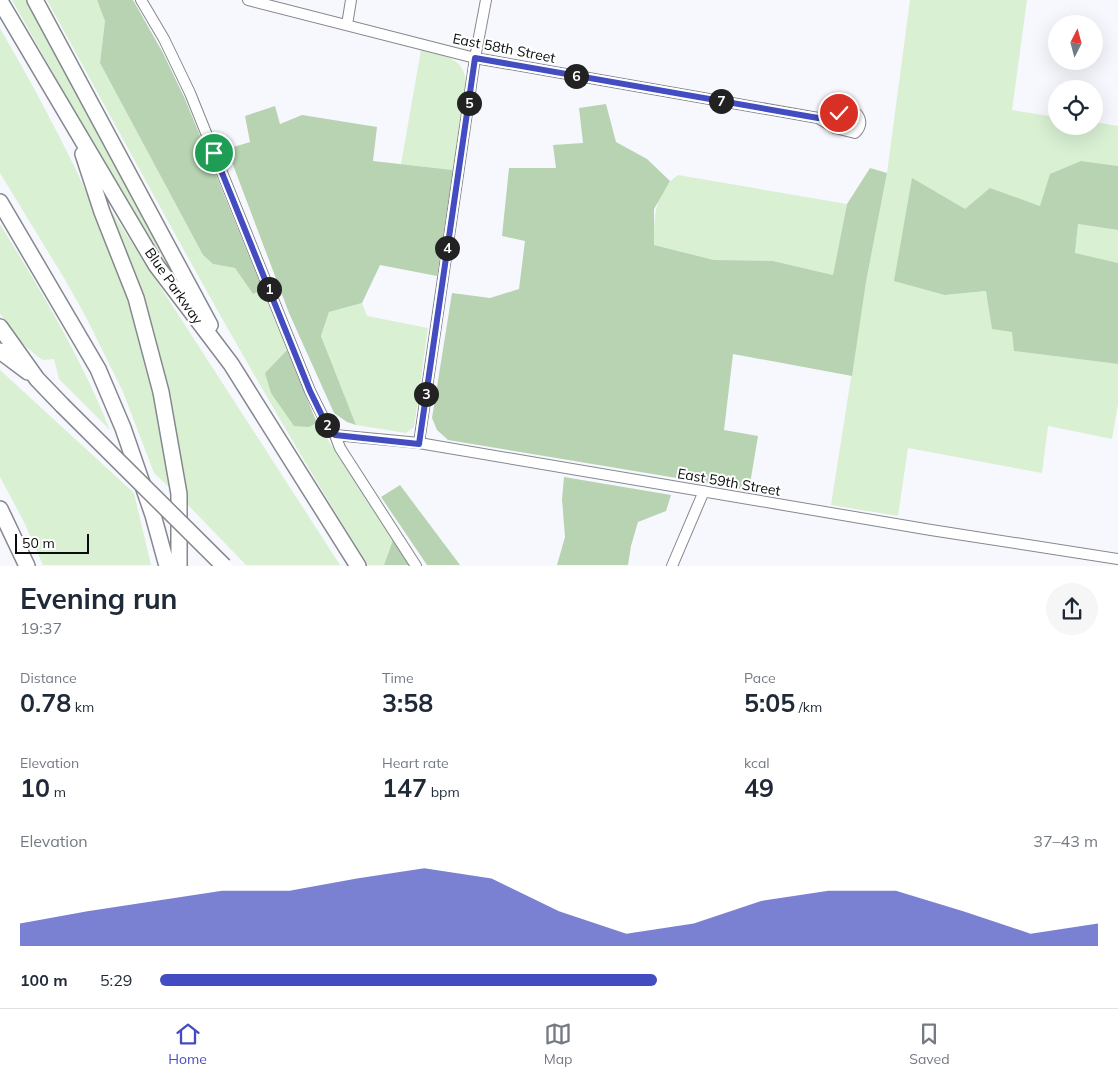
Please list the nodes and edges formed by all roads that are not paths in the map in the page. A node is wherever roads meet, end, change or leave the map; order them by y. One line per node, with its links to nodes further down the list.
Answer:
1 (35, 0): 14 (highway)
2 (140, 0): 16 (street)
3 (248, 0): 7 (street, East 58th Street)
4 (351, 0): 7 (street)
5 (486, 0): 8 (street)
6 (0, 1): 10 (highway, Blue Parkway)
7 (347, 25): 8 (street, East 58th Street)
8 (475, 58): 9 (street, East 58th Street); 17 (street)
9 (818, 118)
10 (75, 127): 14 (highway, Blue Parkway); 23 (highway)
11 (0, 202): 22 (highway)
12 (0, 326): 15 (highway)
13 (0, 351): 15 (highway)
14 (231, 364): 25 (highway, Blue Parkway)
15 (37, 379): 24 (highway, bridge)
16 (335, 435): 17 (street, East 59th Street); 26 (street)
17 (419, 444): 18 (street, East 59th Street)
18 (704, 491): 20 (street, East 59th Street); 27 (street)
19 (0, 509): 21 (highway)
20 (1118, 559)
21 (27, 566)
22 (167, 566)
23 (179, 566)
24 (224, 566)
25 (358, 566)
26 (416, 566)
27 (672, 566)

